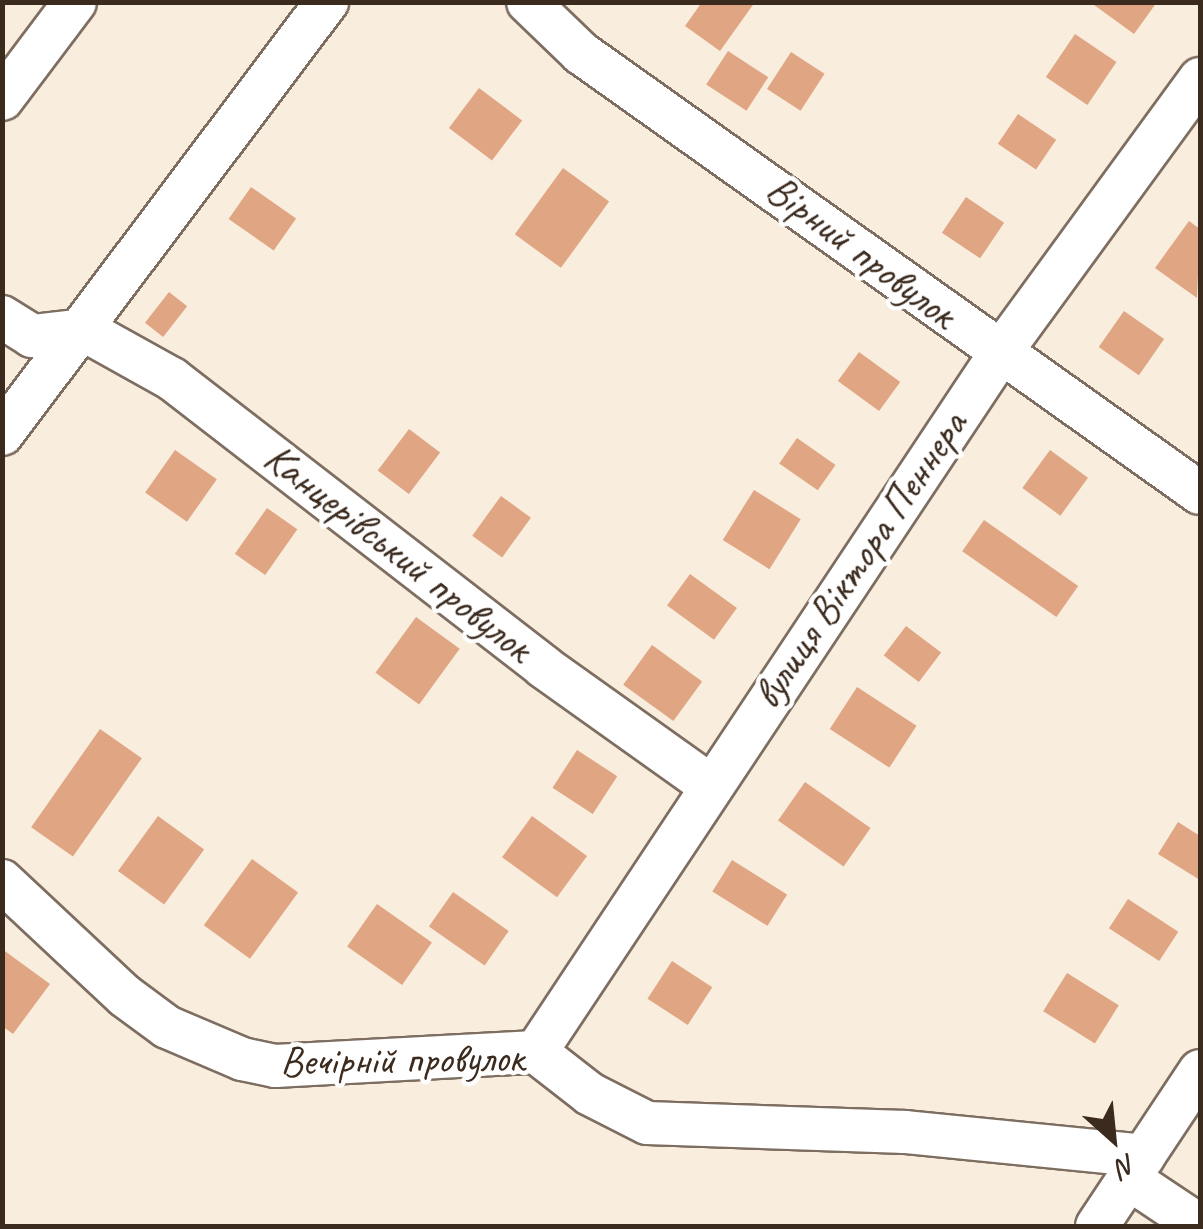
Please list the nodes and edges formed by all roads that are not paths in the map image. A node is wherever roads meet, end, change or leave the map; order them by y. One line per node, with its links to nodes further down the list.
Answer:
1 (74, 2): 5 (street)
2 (327, 2): 7 (street)
3 (528, 2): 8 (street, Вірний провулок)
4 (1200, 78): 8 (street, вулиця Віктора Пеннера)
5 (2, 99)
6 (2, 317): 7 (street)
7 (84, 330): 9 (street); 11 (street, Канцерівський провулок)
8 (1001, 352): 10 (street, Вірний провулок); 11 (street, вулиця Віктора Пеннера)
9 (2, 434)
10 (1200, 494)
11 (708, 784): 13 (street, вулиця Віктора Пеннера)
12 (2, 881): 13 (street, Вечірній провулок)
13 (536, 1052): 15 (street, Вечірній провулок)
14 (1200, 1071): 15 (street)
15 (1138, 1168): 16 (street); 17 (street)
16 (1097, 1226)
17 (1200, 1226)

